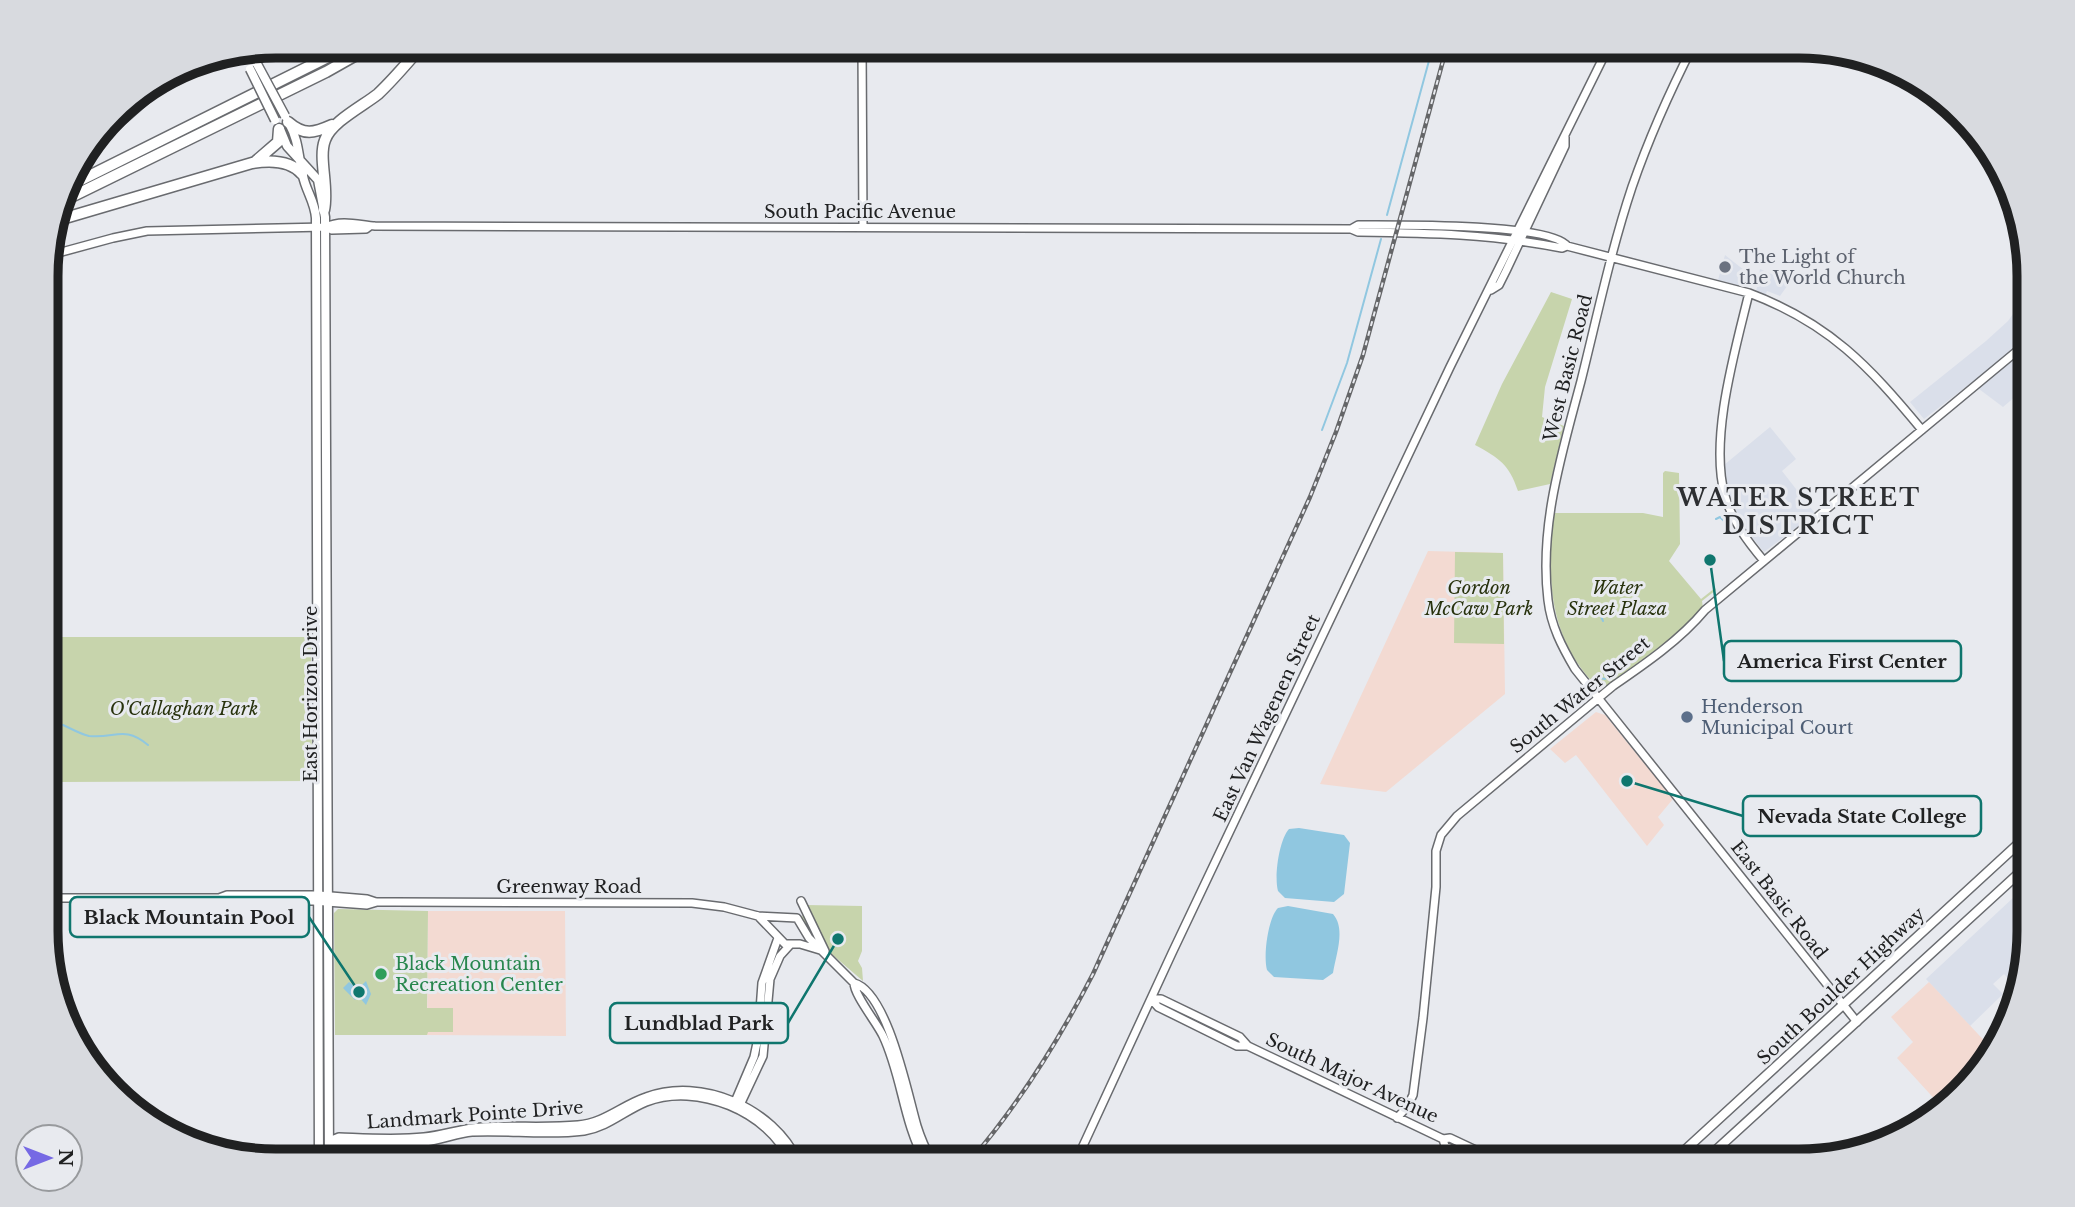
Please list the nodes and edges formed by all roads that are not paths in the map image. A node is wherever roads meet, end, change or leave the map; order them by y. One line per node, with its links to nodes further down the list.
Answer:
1 (327, 58): 15 (highway)
2 (351, 58): 16 (highway)
3 (411, 58): 10 (highway)
4 (862, 58): 20 (street)
5 (1603, 58): 21 (street, East Van Wagenen Street)
6 (1687, 58): 23 (street, West Basic Road)
7 (254, 59): 9 (main road)
8 (246, 60): 9 (main road)
9 (254, 67): 11 (main road, bridge)
10 (341, 121): 11 (highway); 17 (highway)
11 (282, 122): 12 (main road); 12 (main road); 13 (highway)
12 (301, 161): 14 (main road); 17 (main road)
13 (253, 163): 14 (highway); 18 (highway)
14 (302, 174): 19 (main road)
15 (80, 180)
16 (73, 196)
17 (324, 210): 19 (main road)
18 (66, 218)
19 (321, 227): 20 (street, South Pacific Avenue); 22 (street, South Pacific Avenue); 28 (main road, East Horizon Drive); 29 (main road, East Horizon Drive)
20 (863, 227): 21 (street, South Pacific Avenue)
21 (1519, 236): 23 (street, South Pacific Avenue); 46 (street, East Van Wagenen Street)
22 (60, 252)
23 (1613, 257): 24 (street, South Pacific Avenue); 30 (street, West Basic Road)
24 (1749, 293): 26 (street, South Pacific Avenue); 27 (street)
25 (2017, 351): 26 (street, South Water Street)
26 (1922, 430): 27 (street, South Water Street)
27 (1764, 561): 30 (street, South Water Street)
28 (318, 577): 29 (main road); 31 (main road, East Horizon Drive)
29 (327, 630): 32 (main road, East Horizon Drive)
30 (1599, 698): 47 (street, East Basic Road); 50 (street, South Water Street)
31 (318, 712): 32 (main road); 36 (main road, East Horizon Drive)
32 (327, 765): 36 (main road, East Horizon Drive)
33 (2017, 845): 47 (main road, South Boulder Highway)
34 (2017, 875): 48 (main road, South Boulder Highway)
35 (58, 898): 36 (street, Greenway Road)
36 (324, 898): 38 (street, Greenway Road); 52 (main road, East Horizon Drive)
37 (801, 901): 44 (street)
38 (758, 916): 39 (street, Greenway Road); 41 (street)
39 (784, 918): 40 (street); 41 (street)
40 (804, 930): 42 (street); 43 (street)
41 (777, 936): 42 (street); 49 (street)
42 (792, 945): 43 (street); 49 (street)
43 (820, 950): 44 (street)
44 (827, 956): 45 (street)
45 (855, 983): 57 (street); 58 (street)
46 (1151, 999): 50 (street, South Major Avenue); 59 (street, East Van Wagenen Street)
47 (1844, 1005): 48 (street, East Basic Road); 62 (main road, South Boulder Highway)
48 (1857, 1022): 63 (main road, South Boulder Highway)
49 (736, 1107): 52 (street, Landmark Pointe Drive); 55 (street, Landmark Pointe Drive); 56 (street, Landmark Pointe Drive)
50 (1397, 1118): 51 (street, South Major Avenue)
51 (1443, 1139): 60 (street, South Major Avenue); 61 (street, South Major Avenue)
52 (324, 1141): 53 (main road, East Horizon Drive); 54 (main road, East Horizon Drive)
53 (322, 1149)
54 (326, 1149)
55 (784, 1149)
56 (792, 1149)
57 (920, 1149)
58 (927, 1149)
59 (1082, 1149)
60 (1452, 1149)
61 (1473, 1149)
62 (1686, 1149)
63 (1717, 1149)

